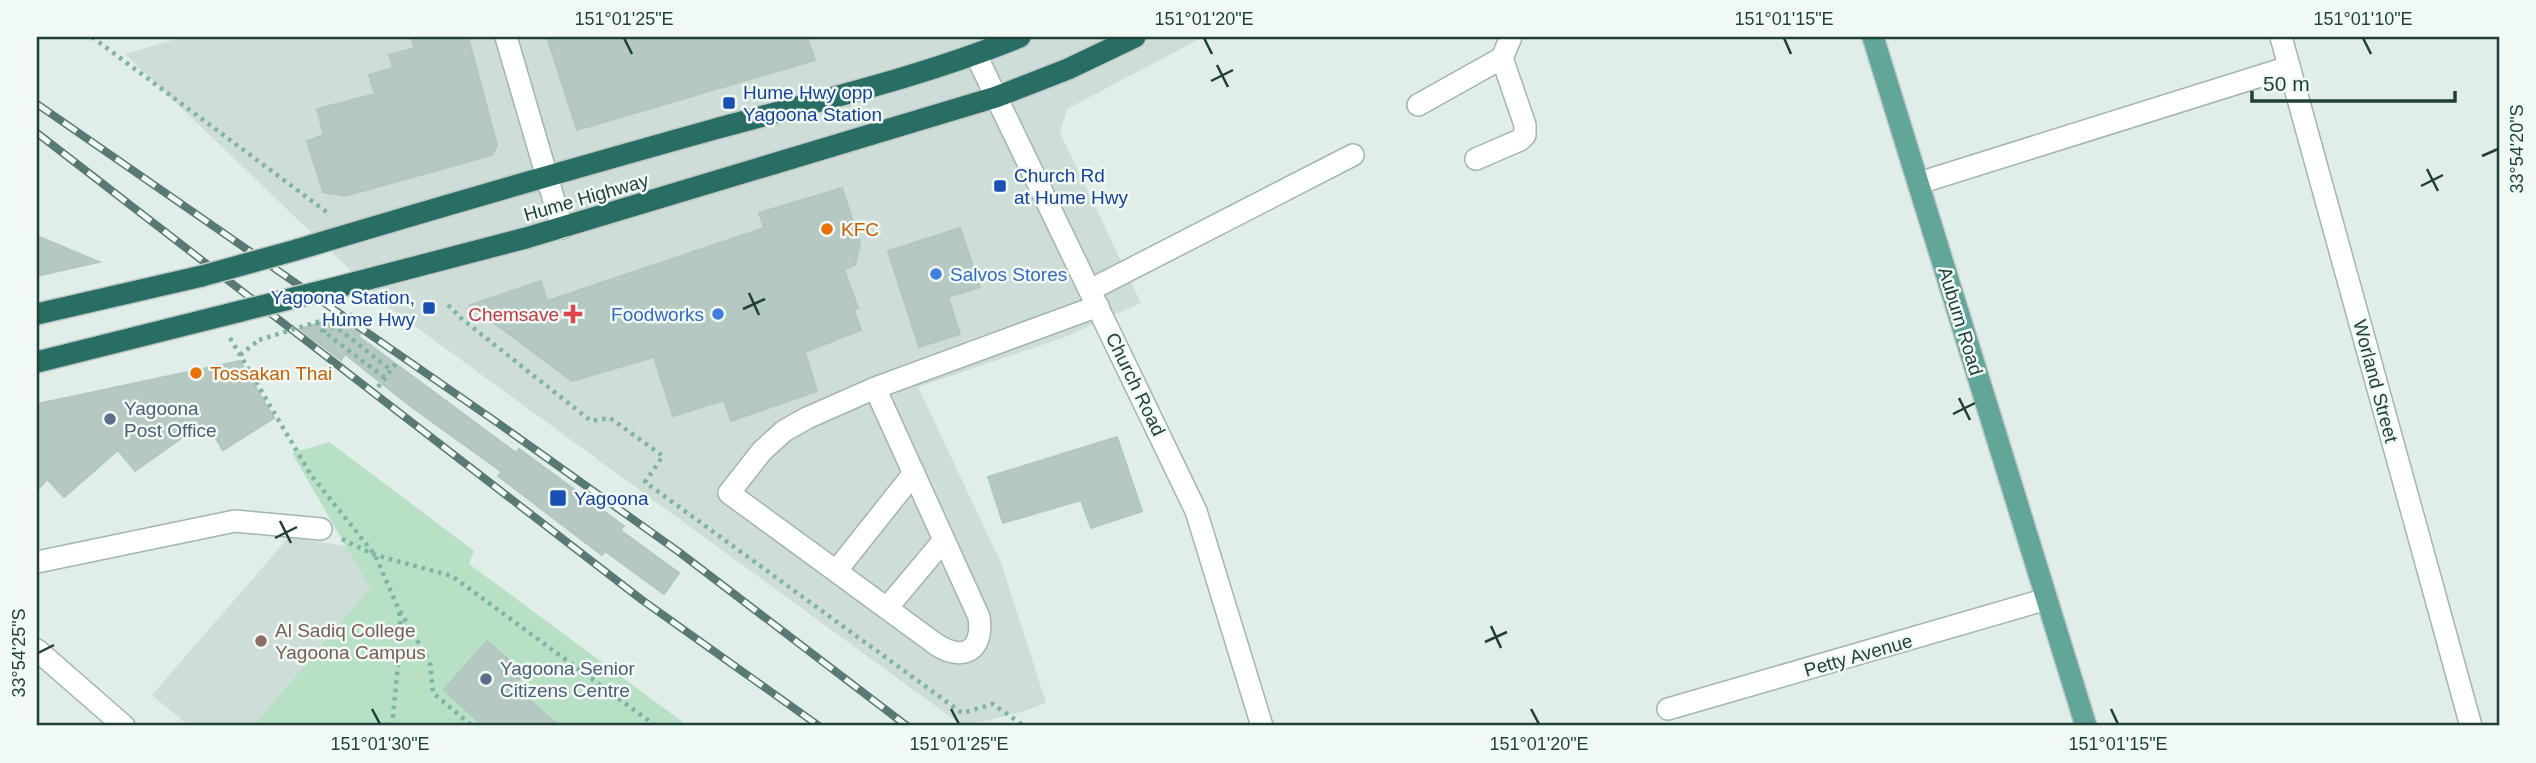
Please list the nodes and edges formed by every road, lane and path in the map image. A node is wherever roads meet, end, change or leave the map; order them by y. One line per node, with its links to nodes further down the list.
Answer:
1 (92, 37): 17 (path)
2 (506, 37): 15 (street)
3 (1020, 37): 8 (highway, Hume Highway)
4 (1135, 37): 11 (highway, Hume Highway)
5 (1511, 37): 9 (street)
6 (1873, 37): 16 (main road, Auburn Road)
7 (2281, 37): 10 (street, Worland Street)
8 (976, 55): 11 (street, Church Road); 15 (highway, Hume Highway)
9 (1502, 58): 12 (street); 14 (street)
10 (2290, 67): 16 (street); 49 (street, Worland Street)
11 (996, 97): 18 (highway, Hume Highway); 19 (street, Church Road)
12 (1418, 105)
13 (1353, 155): 19 (street)
14 (1476, 159)
15 (547, 176): 18 (street); 21 (highway, Hume Highway, bridge)
16 (1919, 183): 37 (main road, Auburn Road)
17 (328, 213)
18 (562, 228): 25 (highway, Hume Highway, bridge)
19 (1094, 298): 30 (street); 47 (street, Church Road)
20 (448, 305): 46 (path)
21 (37, 314)
22 (356, 314): 23 (path, bridge)
23 (317, 322): 24 (path); 34 (path, bridge)
24 (323, 331): 27 (path); 28 (path)
25 (37, 362)
26 (397, 362): 27 (path)
27 (391, 370): 28 (path)
28 (385, 378): 29 (path)
29 (378, 387)
30 (875, 388): 31 (street); 36 (street)
31 (914, 473): 33 (street); 36 (street)
32 (321, 530): 34 (path); 35 (street)
33 (944, 540): 38 (street); 38 (street)
34 (375, 555): 39 (path); 45 (path)
35 (37, 562)
36 (837, 570): 38 (street)
37 (2047, 599): 41 (street, Petty Avenue); 48 (main road, Auburn Road)
38 (887, 608)
39 (399, 610): 43 (path); 44 (path)
40 (37, 650): 42 (street)
41 (1668, 709)
42 (124, 726)
43 (393, 726)
44 (472, 726)
45 (656, 726)
46 (1024, 726)
47 (1262, 726)
48 (2086, 726)
49 (2471, 726)

